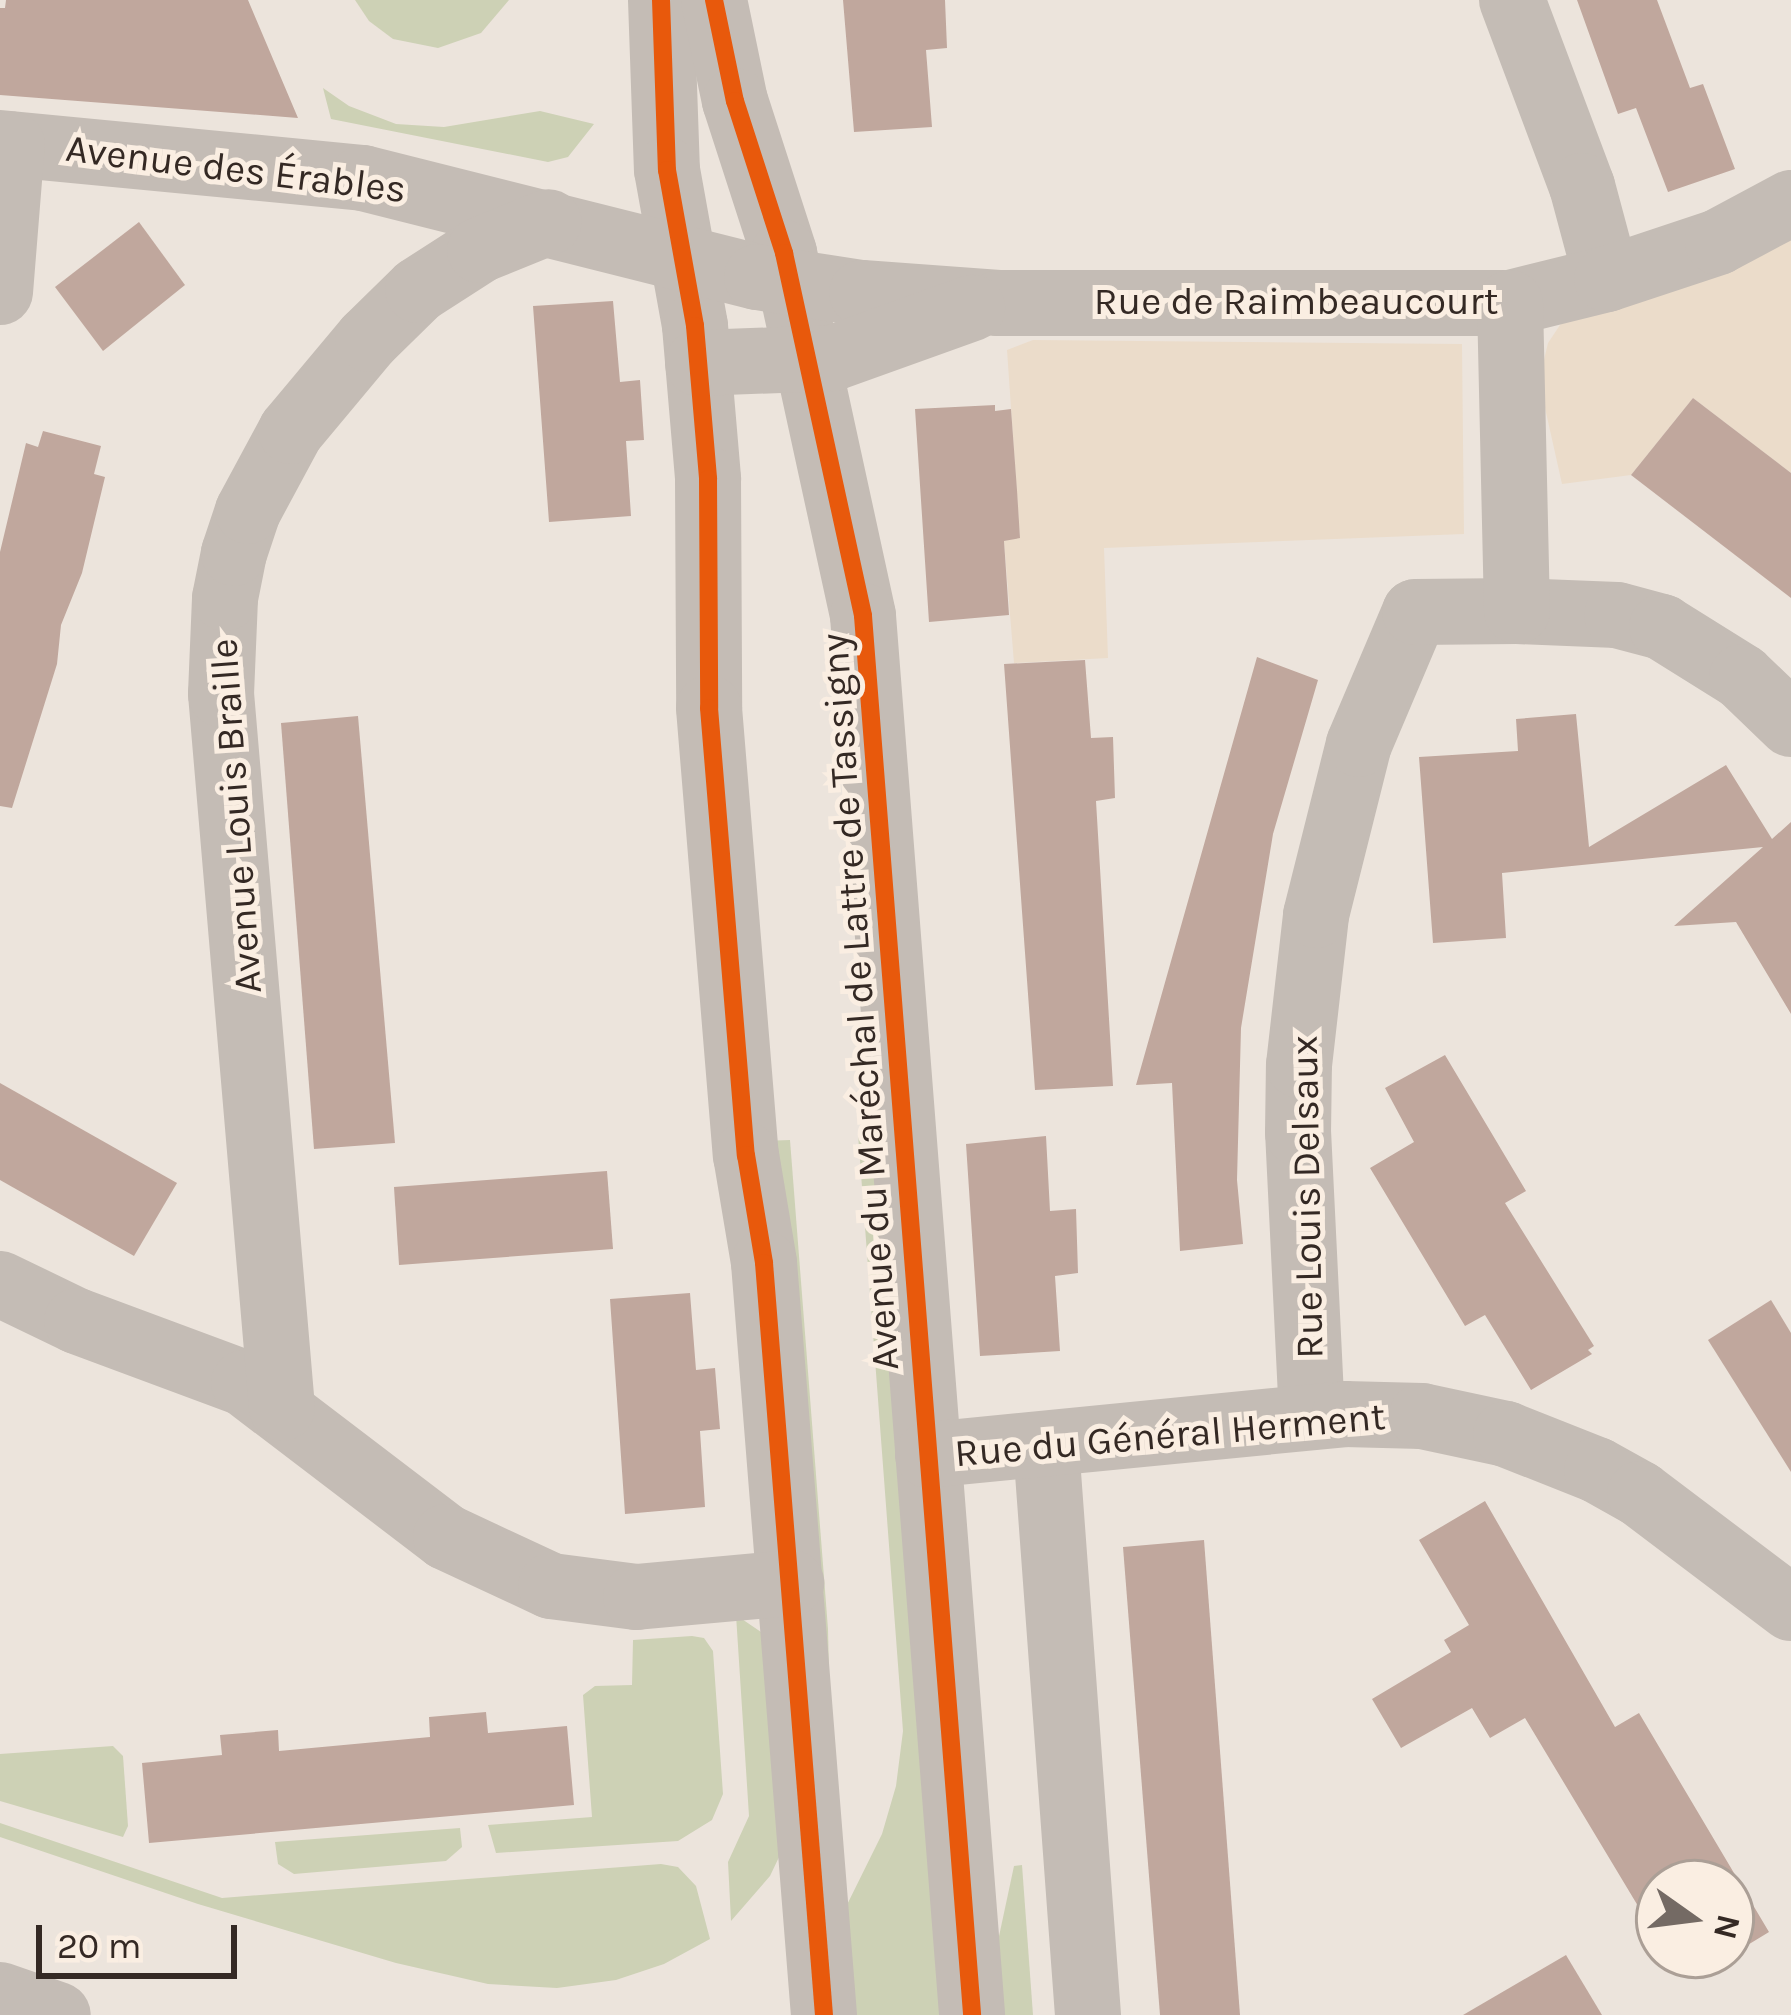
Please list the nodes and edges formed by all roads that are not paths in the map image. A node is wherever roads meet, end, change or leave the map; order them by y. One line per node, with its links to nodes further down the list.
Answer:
1 (662, 0): 7 (street)
2 (714, 0): 9 (street, Avenue du Maréchal de Lattre de Tassigny)
3 (1512, 0): 8 (street)
4 (6, 144): 6 (street, Avenue des Érables); 10 (street)
5 (1791, 203): 8 (street, Rue de Raimbeaucourt)
6 (549, 222): 7 (street, Avenue des Érables); 18 (street, Avenue Louis Braille)
7 (680, 255): 9 (street, Rue de Raimbeaucourt); 14 (street)
8 (1607, 279): 11 (street, Rue de Raimbeaucourt)
9 (792, 283): 12 (street, Rue de Raimbeaucourt); 13 (street, Avenue du Maréchal de Lattre de Tassigny)
10 (0, 292)
11 (1510, 302): 12 (street, Rue de Raimbeaucourt); 15 (street)
12 (999, 303): 13 (street, Rue de Raimbeaucourt)
13 (810, 362): 14 (street, Rue de Raimbeaucourt); 21 (street, Avenue du Maréchal de Lattre de Tassigny)
14 (698, 363): 22 (street)
15 (1516, 610): 16 (street); 19 (street, Rue Louis Delsaux)
16 (1791, 724)
17 (0, 1284): 18 (street)
18 (282, 1408): 22 (street)
19 (1312, 1417): 20 (street, Rue du Général Herment); 23 (street, Rue du Général Herment)
20 (1046, 1446): 21 (street, Rue du Général Herment); 28 (street)
21 (928, 1455): 27 (street, Avenue du Maréchal de Lattre de Tassigny)
22 (791, 1583): 26 (street)
23 (1791, 1608)
24 (0, 1995): 25 (street)
25 (58, 2015)
26 (824, 2015)
27 (972, 2015)
28 (1088, 2015)

